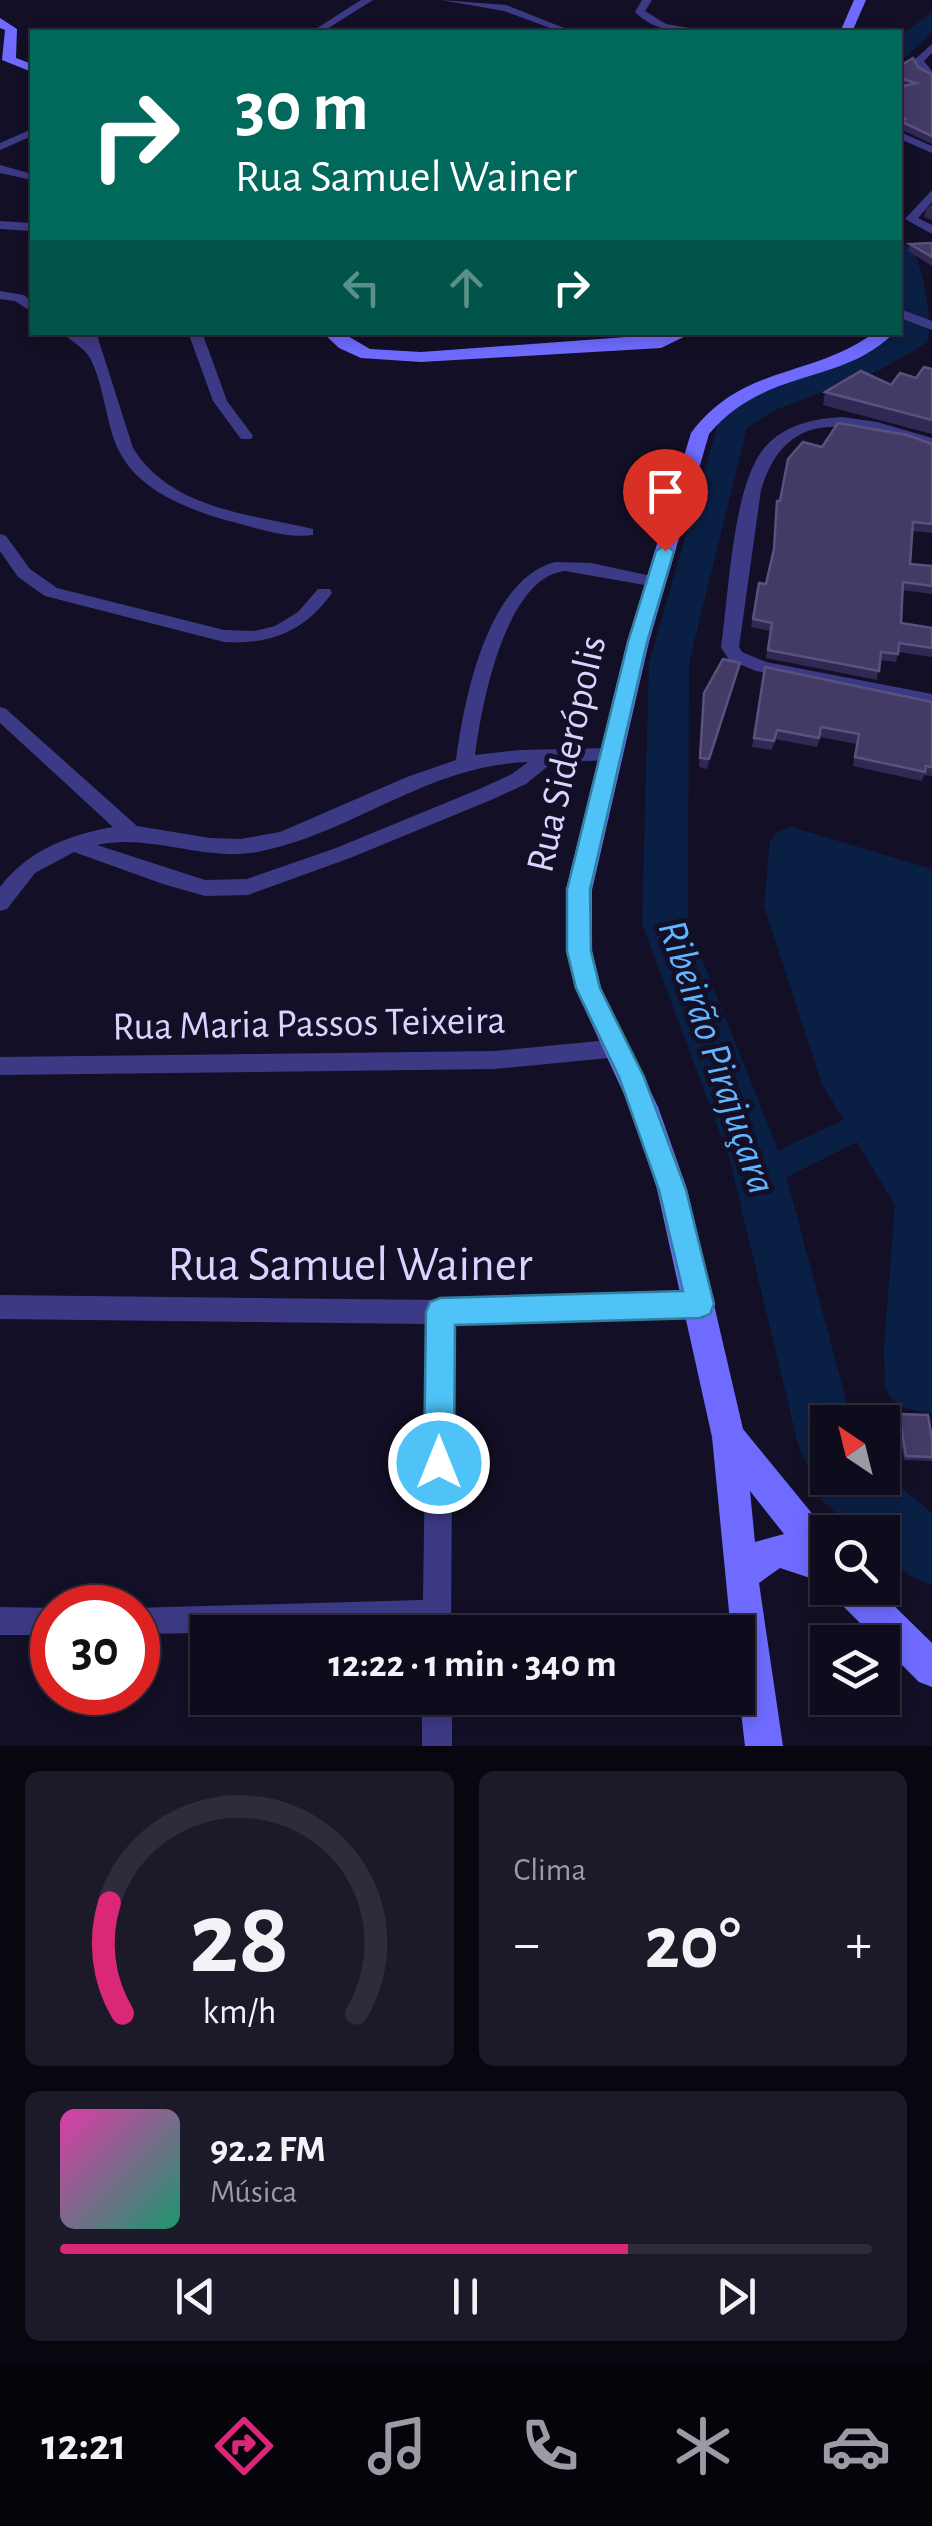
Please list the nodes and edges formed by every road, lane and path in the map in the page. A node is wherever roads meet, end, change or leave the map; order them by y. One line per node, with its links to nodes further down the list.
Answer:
1 (368, 0): 8 (street)
2 (446, 0): 6 (street)
3 (521, 0): 6 (street)
4 (646, 0): 10 (street)
5 (860, 0): 11 (street)
6 (506, 8): 9 (street)
7 (0, 22): 13 (street)
8 (319, 30)
9 (563, 30)
10 (692, 30)
11 (847, 30)
12 (932, 46): 15 (street)
13 (4, 63): 14 (street)
14 (30, 68)
15 (929, 74)
16 (30, 133): 18 (street)
17 (902, 136): 19 (street)
18 (0, 147)
19 (932, 150)
20 (0, 170): 21 (street)
21 (30, 177)
22 (932, 194): 25 (street)
23 (0, 226): 24 (street)
24 (30, 228)
25 (932, 230)
26 (0, 296): 27 (street)
27 (30, 306)
28 (902, 314): 29 (street)
29 (932, 326)
30 (72, 335): 36 (street)
31 (91, 335): 36 (street)
32 (196, 335): 37 (street)
33 (334, 335): 34 (street)
34 (679, 335)
35 (882, 335): 41 (street, Rua Siderópolis)
36 (96, 352): 39 (street)
37 (246, 436)
38 (932, 443): 43 (street)
39 (307, 532)
40 (0, 539): 42 (street)
41 (656, 582): 45 (street, Rua Siderópolis); 47 (street)
42 (324, 593)
43 (932, 700)
44 (0, 714): 48 (street)
45 (610, 755): 46 (street); 51 (street, Rua Siderópolis)
46 (545, 759): 47 (street); 49 (street)
47 (465, 763): 48 (street)
48 (130, 832): 49 (street)
49 (74, 845): 50 (street)
50 (0, 903)
51 (619, 1048): 52 (street, Rua Maria Passos Teixeira); 53 (street, Rua Siderópolis)
52 (0, 1066)
53 (700, 1304): 55 (street, Rua Samuel Wainer); 56 (street, Rua Siderópolis)
54 (0, 1307): 55 (street, Rua Samuel Wainer)
55 (440, 1312): 61 (street)
56 (728, 1437): 57 (street, Rua Siderópolis); 59 (street)
57 (810, 1541)
58 (810, 1556): 59 (street)
59 (741, 1577): 69 (street)
60 (869, 1605): 66 (street)
61 (438, 1615)
62 (30, 1620): 64 (street)
63 (160, 1620): 65 (street)
64 (0, 1621)
65 (190, 1621)
66 (932, 1669)
67 (437, 1715): 68 (street)
68 (437, 1746)
69 (764, 1746)

